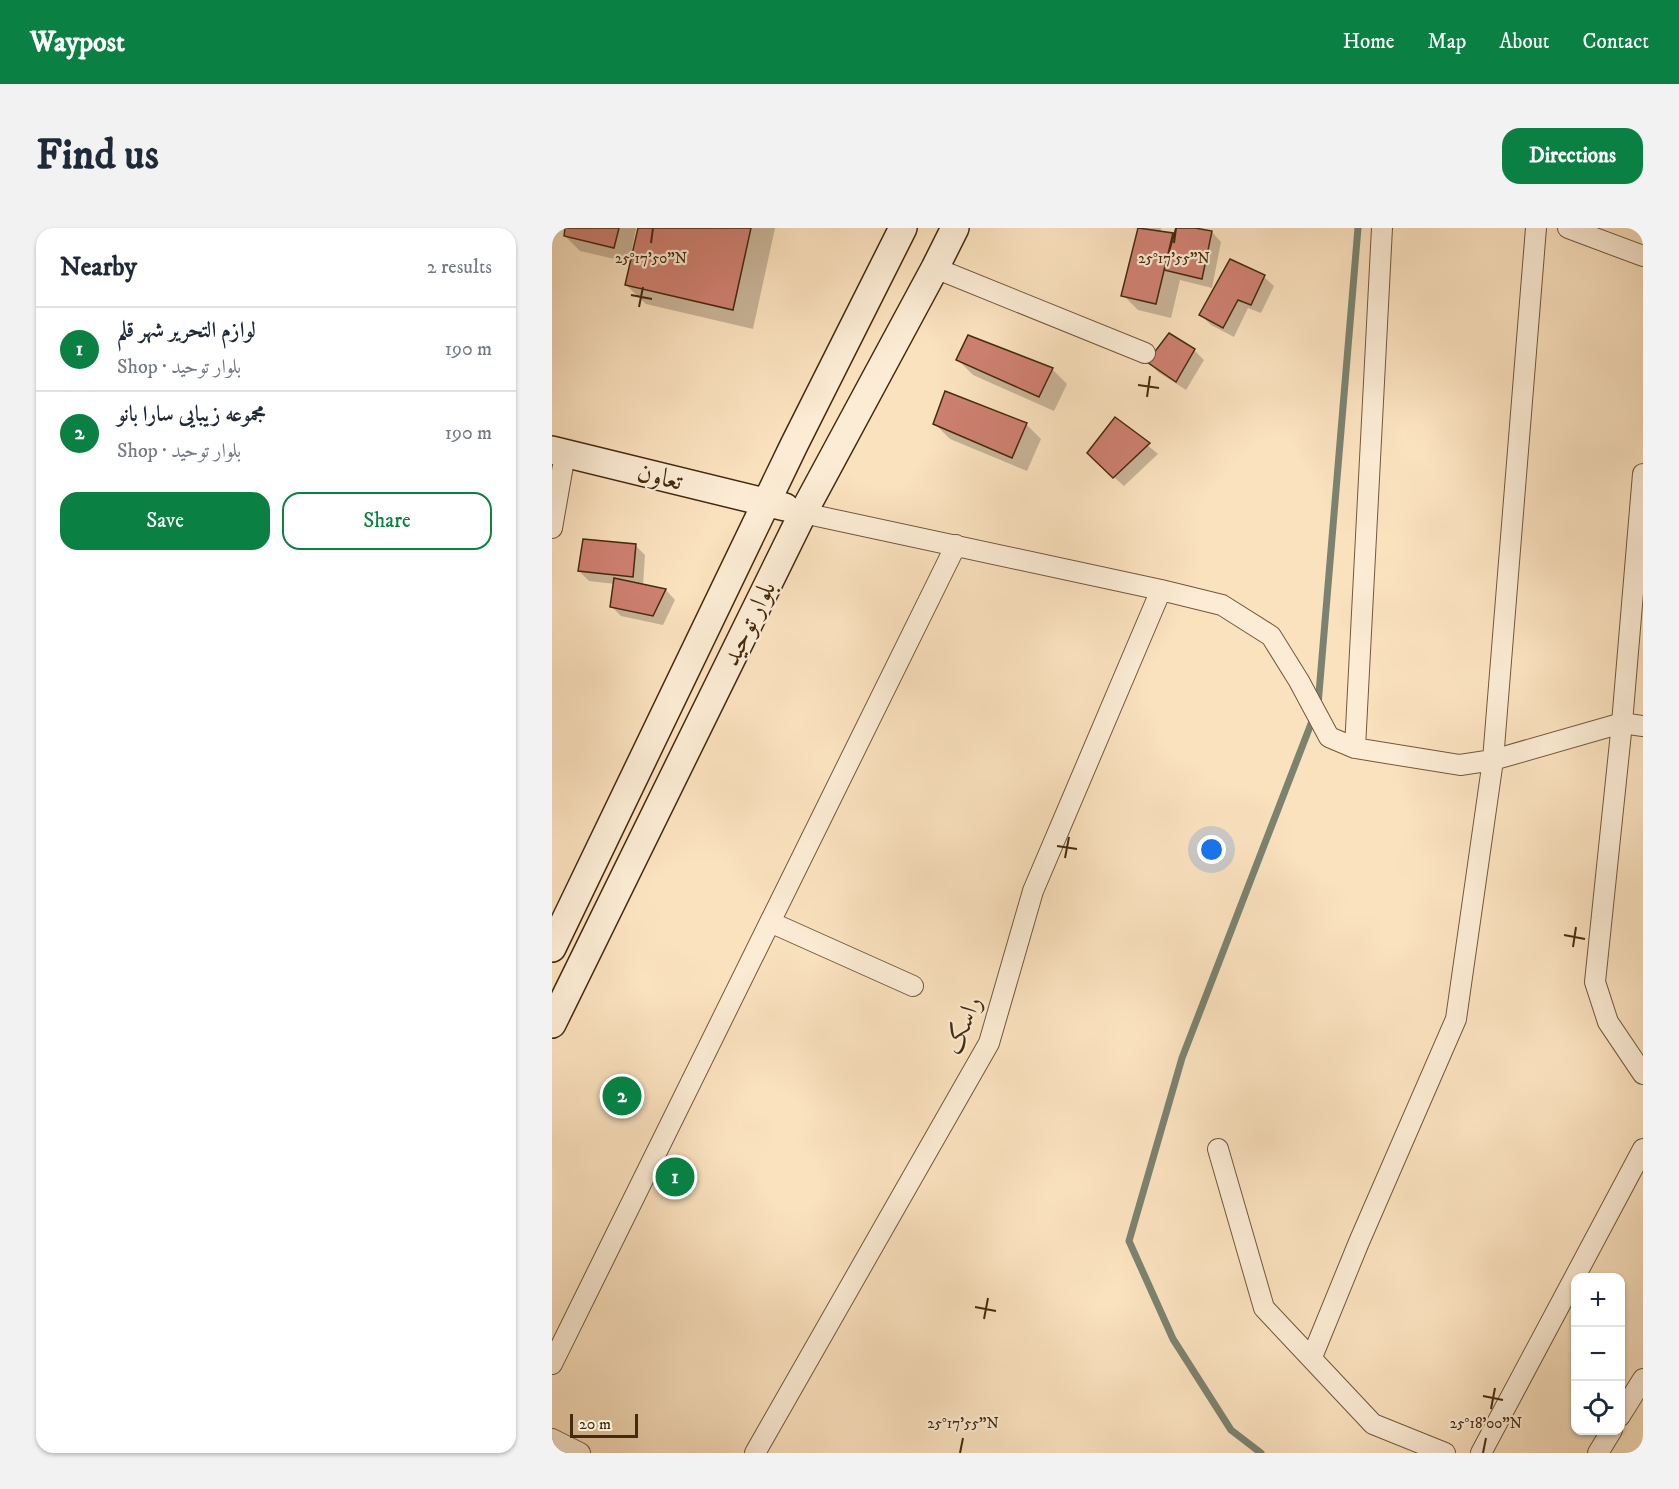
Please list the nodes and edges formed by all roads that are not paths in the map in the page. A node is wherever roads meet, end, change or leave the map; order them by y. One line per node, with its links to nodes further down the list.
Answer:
1 (903, 228): 11 (main road, بلوار توحید)
2 (955, 228): 7 (main road, بلوار توحید)
3 (1382, 228): 18 (street)
4 (1536, 228): 19 (street)
5 (1568, 228): 6 (street)
6 (1643, 256)
7 (935, 268): 8 (street); 12 (main road, بلوار توحید)
8 (1145, 353)
9 (559, 452): 11 (main road, تعاون); 13 (street)
10 (1643, 474): 16 (street)
11 (768, 502): 12 (main road, تعاون); 21 (main road, بلوار توحید)
12 (803, 513): 14 (street); 23 (main road, بلوار توحید)
13 (552, 528)
14 (956, 545): 15 (street); 20 (street)
15 (1161, 590): 18 (street); 33 (street, راسک)
16 (1622, 723): 17 (street); 19 (street); 24 (street)
17 (1643, 726)
18 (1354, 748): 19 (street)
19 (1493, 760): 27 (street)
20 (770, 922): 22 (street); 28 (street)
21 (552, 948)
22 (913, 986)
23 (552, 1024)
24 (1643, 1074)
25 (1218, 1149): 27 (street)
26 (1643, 1149): 36 (street)
27 (1312, 1358): 35 (street)
28 (552, 1364)
29 (1643, 1379): 30 (street)
30 (1625, 1408)
31 (1609, 1435): 37 (street)
32 (552, 1439): 34 (street)
33 (758, 1452)
34 (580, 1453)
35 (1445, 1453)
36 (1481, 1453)
37 (1598, 1453)

